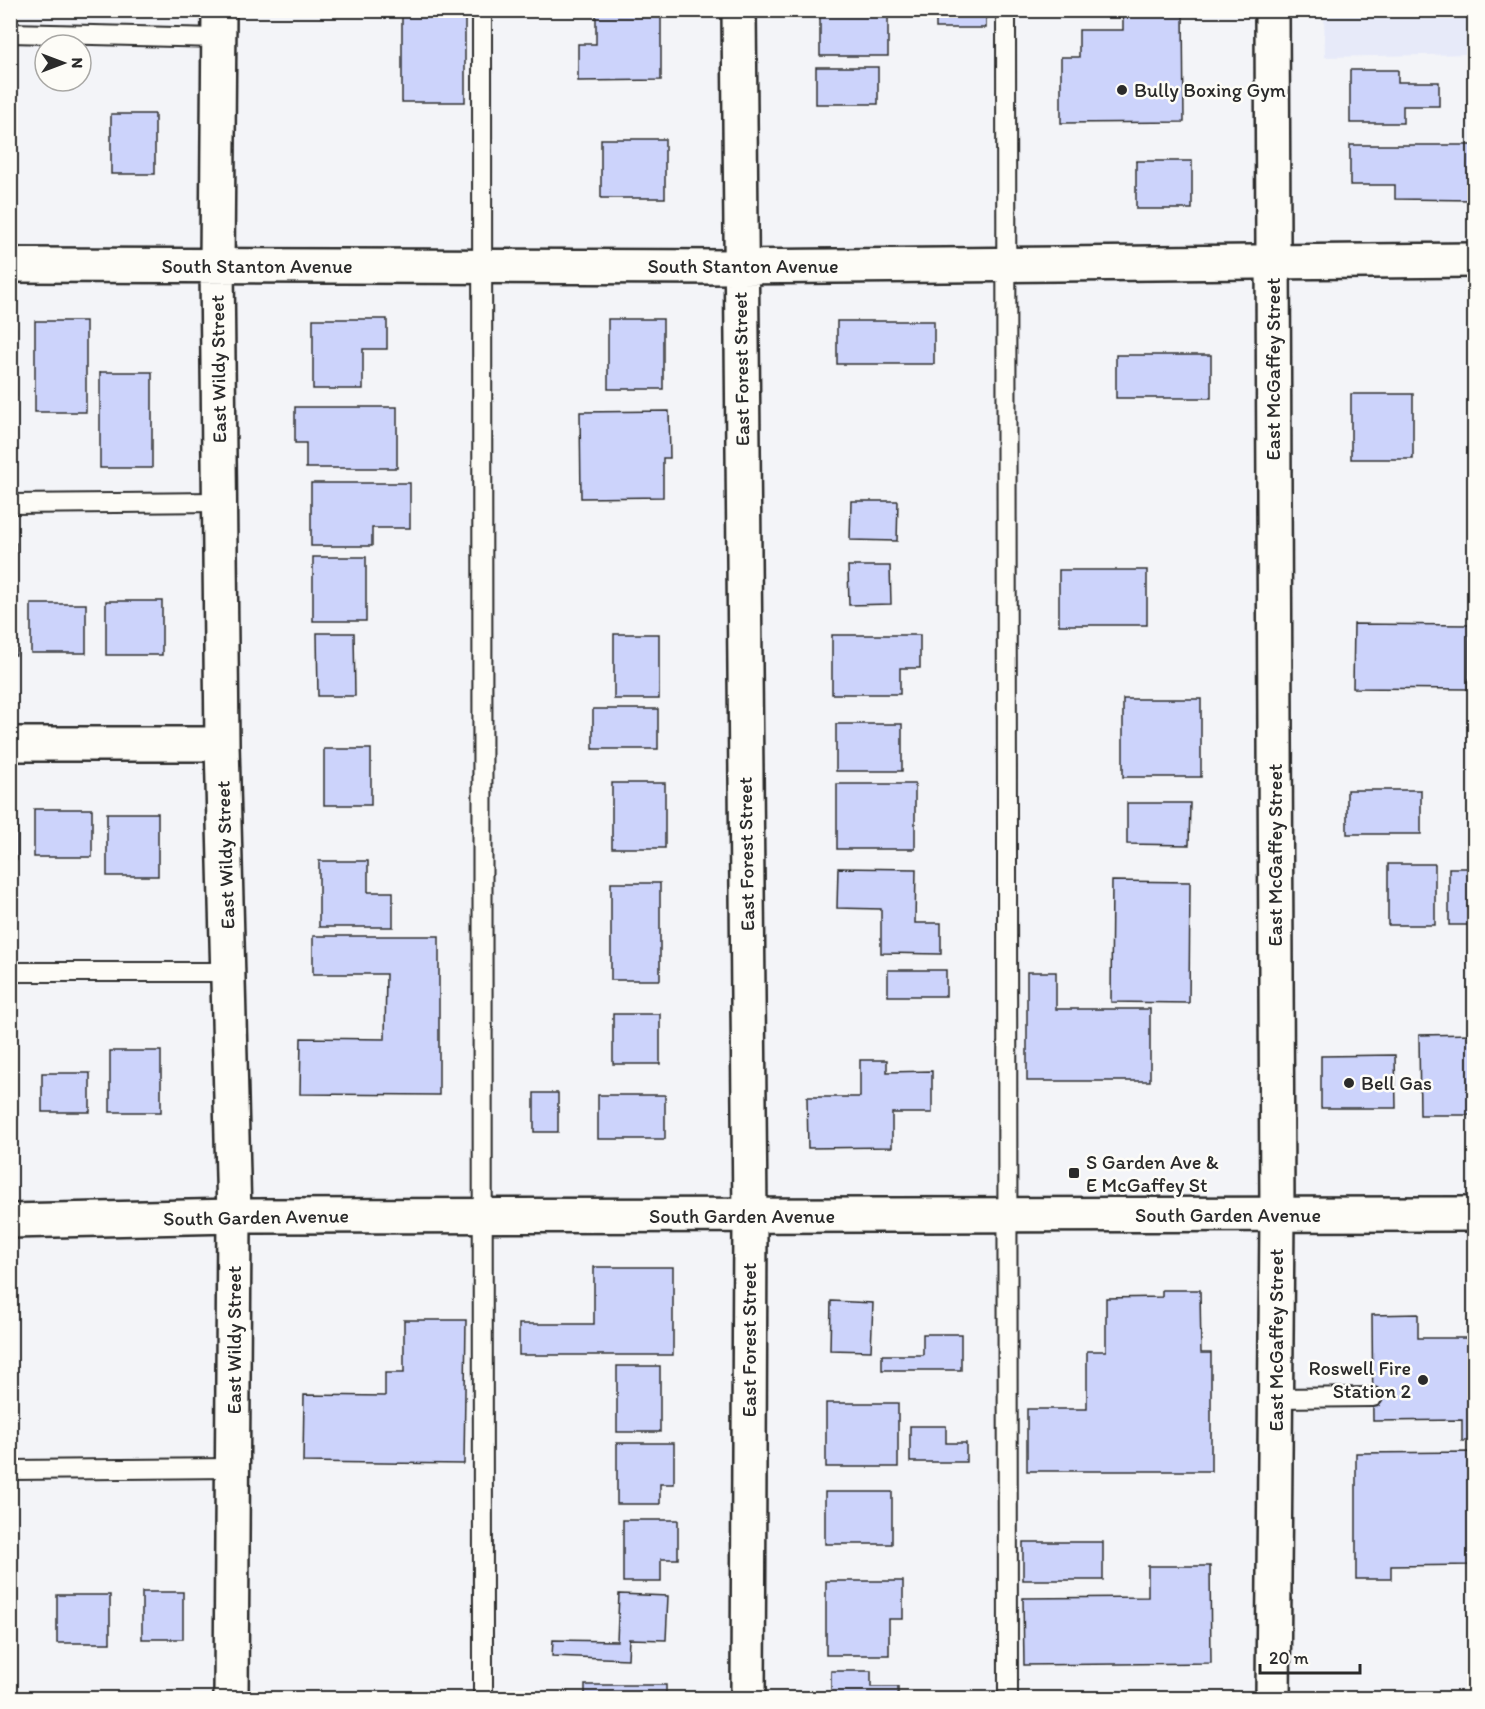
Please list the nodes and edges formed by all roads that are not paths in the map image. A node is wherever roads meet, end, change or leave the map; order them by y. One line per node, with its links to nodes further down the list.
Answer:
1 (482, 10): 12 (lane)
2 (739, 10): 13 (street, East Forest Street)
3 (1006, 10): 9 (lane)
4 (1272, 10): 8 (street, East McGaffey Street)
5 (218, 24): 6 (lane); 11 (street, East Wildy Street)
6 (10, 33)
7 (1474, 260): 8 (street, South Stanton Avenue)
8 (1272, 261): 9 (street, South Stanton Avenue); 20 (street, East McGaffey Street)
9 (1007, 264): 13 (street, South Stanton Avenue); 22 (lane)
10 (10, 265): 11 (street, South Stanton Avenue)
11 (217, 266): 12 (street, South Stanton Avenue); 14 (street, East Wildy Street)
12 (483, 267): 13 (street, South Stanton Avenue); 24 (lane)
13 (740, 267): 25 (street, East Forest Street)
14 (219, 502): 15 (lane); 17 (street, East Wildy Street)
15 (10, 504)
16 (10, 744): 17 (street)
17 (222, 744): 19 (street, East Wildy Street)
18 (10, 972): 19 (lane)
19 (228, 972): 23 (street, East Wildy Street)
20 (1276, 1214): 21 (street, South Garden Avenue); 22 (street, South Garden Avenue); 28 (street, East McGaffey Street)
21 (1474, 1214)
22 (1007, 1215): 25 (street, South Garden Avenue); 34 (lane)
23 (234, 1216): 24 (street, South Garden Avenue); 26 (street, South Garden Avenue); 29 (street, East Wildy Street)
24 (483, 1216): 25 (street, South Garden Avenue); 32 (lane)
25 (750, 1216): 33 (street, East Forest Street)
26 (10, 1221)
27 (1372, 1397): 28 (lane)
28 (1275, 1398): 35 (street, East McGaffey Street)
29 (233, 1468): 30 (lane); 31 (street, East Wildy Street)
30 (10, 1470)
31 (231, 1698)
32 (483, 1698)
33 (748, 1698)
34 (1008, 1698)
35 (1273, 1698)

